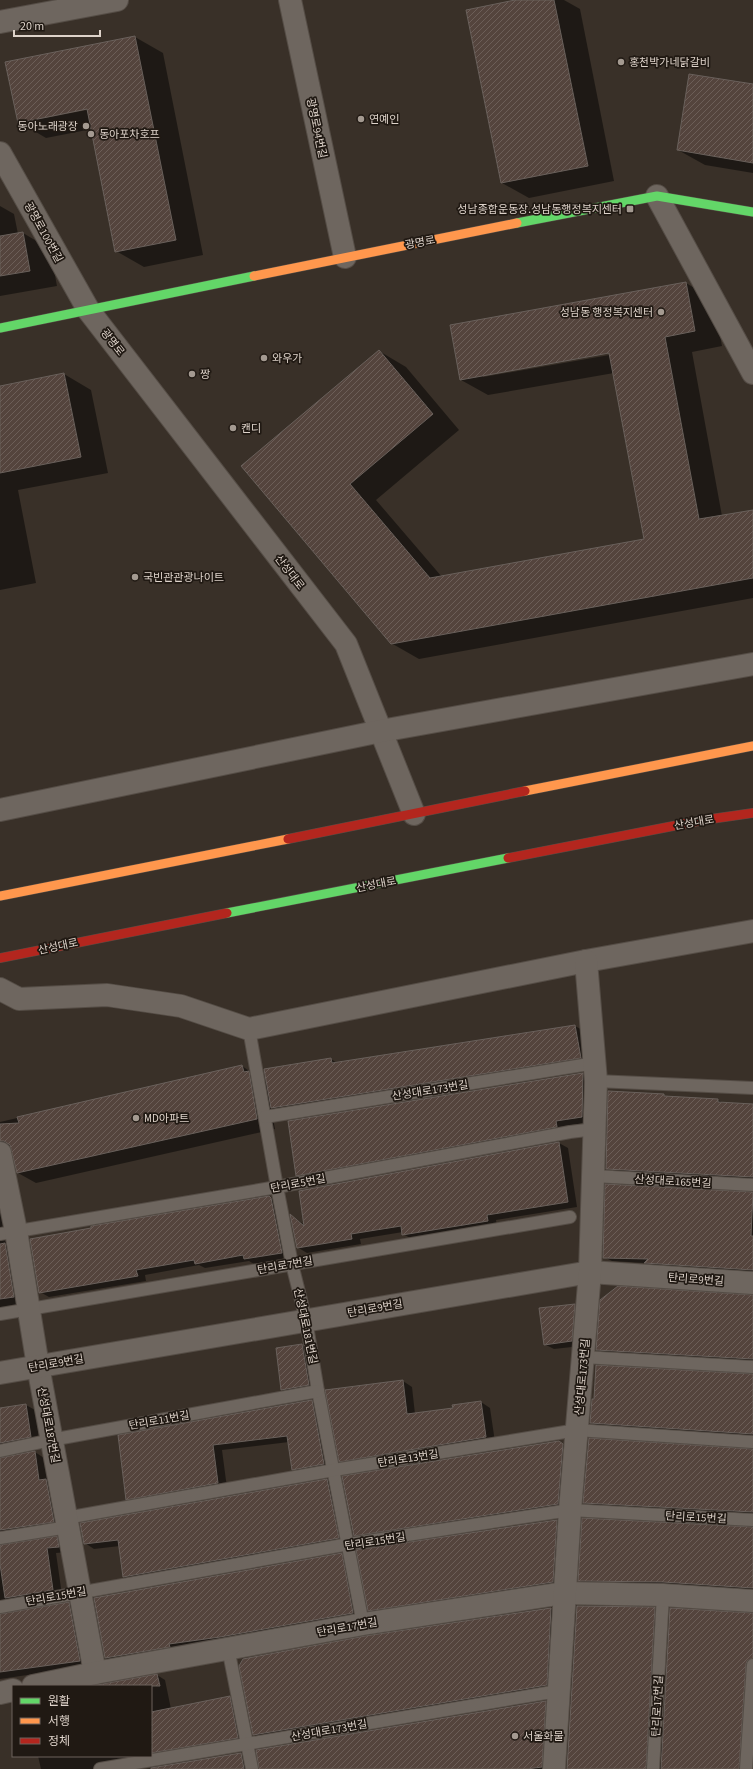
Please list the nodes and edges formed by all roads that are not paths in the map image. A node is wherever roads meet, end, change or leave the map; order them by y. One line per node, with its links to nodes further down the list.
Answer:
1 (117, 0): 3 (street)
2 (290, 0): 7 (street, 광명로94번길)
3 (0, 22)
4 (0, 153): 8 (street, 광명로100번길)
5 (656, 196): 6 (main road, 광명로); 7 (main road, 광명로); 10 (street)
6 (753, 212)
7 (345, 256): 8 (main road, 광명로)
8 (89, 311): 9 (main road, 광명로); 11 (street, 광명로)
9 (0, 328)
10 (753, 373)
11 (182, 431): 13 (street, 산성대로)
12 (753, 664): 13 (street)
13 (381, 731): 15 (street); 17 (street, 산성대로)
14 (753, 746): 17 (main road)
15 (0, 810)
16 (753, 813): 20 (main road, 산성대로)
17 (414, 814): 18 (main road)
18 (0, 896)
19 (753, 931): 21 (street)
20 (0, 958)
21 (586, 961): 23 (street); 24 (street, 산성대로173번길)
22 (0, 989): 23 (street)
23 (249, 1029): 26 (lane, 산성대로181번길)
24 (595, 1072): 25 (lane); 26 (lane, 산성대로173번길); 27 (street, 산성대로173번길)
25 (753, 1088)
26 (265, 1117): 31 (lane, 산성대로181번길)
27 (595, 1129): 29 (street, 산성대로173번길); 31 (lane, 탄리로5번길)
28 (1, 1160): 33 (street, 산성대로187번길)
29 (594, 1176): 30 (lane, 산성대로165번길); 35 (street, 산성대로173번길)
30 (753, 1185)
31 (277, 1188): 33 (lane, 탄리로5번길); 34 (lane, 산성대로181번길)
32 (570, 1217): 34 (lane, 탄리로7번길)
33 (8, 1232): 37 (street, 산성대로187번길)
34 (292, 1264): 37 (lane, 탄리로7번길); 39 (lane, 산성대로181번길)
35 (590, 1272): 36 (street, 탄리로9번길); 39 (street, 탄리로9번길); 40 (street, 산성대로173번길)
36 (753, 1283)
37 (28, 1309): 38 (lane, 탄리로7번길); 41 (street, 산성대로187번길)
38 (0, 1314)
39 (306, 1320): 41 (street, 탄리로9번길); 44 (lane, 산성대로181번길)
40 (583, 1357): 42 (lane); 45 (street, 산성대로173번길)
41 (38, 1366): 43 (street, 탄리로9번길); 46 (street, 산성대로187번길)
42 (753, 1367)
43 (0, 1373)
44 (318, 1391): 46 (lane, 탄리로11번길); 49 (lane, 산성대로181번길)
45 (577, 1430): 47 (lane, 탄리로13번길); 49 (lane, 탄리로13번길); 50 (street, 산성대로173번길)
46 (52, 1440): 48 (lane, 탄리로11번길); 52 (street, 산성대로187번길)
47 (753, 1442)
48 (0, 1451)
49 (334, 1470): 52 (lane, 탄리로13번길); 54 (lane, 산성대로181번길)
50 (570, 1510): 51 (lane, 탄리로15번길); 54 (lane, 탄리로15번길); 56 (street, 산성대로173번길)
51 (753, 1520)
52 (67, 1522): 53 (lane, 탄리로13번길); 55 (street, 산성대로187번길)
53 (0, 1538)
54 (349, 1544): 55 (lane, 탄리로15번길); 60 (lane, 산성대로181번길)
55 (80, 1592): 59 (lane, 탄리로15번길); 63 (street, 산성대로187번길)
56 (564, 1593): 57 (street, 탄리로17번길); 60 (street, 탄리로17번길); 66 (street, 산성대로173번길)
57 (663, 1595): 58 (street, 탄리로17번길); 72 (lane, 탄리로17번길)
58 (753, 1601)
59 (0, 1607)
60 (363, 1624): 61 (street, 탄리로17번길)
61 (228, 1648): 63 (street, 탄리로17번길); 68 (lane)
62 (753, 1665): 73 (lane)
63 (94, 1673): 64 (street, 탄리로17번길)
64 (38, 1685)
65 (12, 1690): 67 (street)
66 (558, 1691): 68 (lane, 산성대로173번길); 71 (street, 산성대로173번길)
67 (0, 1693)
68 (247, 1744): 69 (lane, 산성대로173번길); 70 (lane)
69 (100, 1769)
70 (252, 1769)
71 (554, 1769)
72 (654, 1769)
73 (746, 1769)

